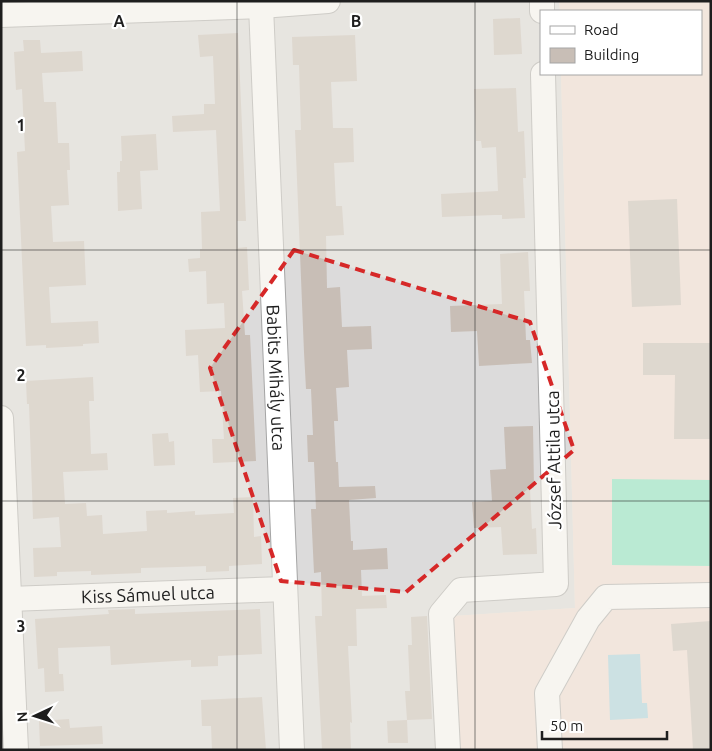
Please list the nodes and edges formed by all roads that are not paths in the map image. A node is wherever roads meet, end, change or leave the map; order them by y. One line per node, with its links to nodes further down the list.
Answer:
1 (328, 1): 2 (street)
2 (262, 6): 3 (street); 6 (street, Babits Mihály utca)
3 (1, 14)
4 (544, 75): 11 (street, József Attila utca)
5 (1, 418): 8 (street)
6 (285, 589): 8 (street, Kiss Sámuel utca); 10 (street, Babits Mihály utca)
7 (711, 595): 12 (street)
8 (9, 599): 9 (street)
9 (16, 750)
10 (292, 750)
11 (448, 750)
12 (550, 750)

